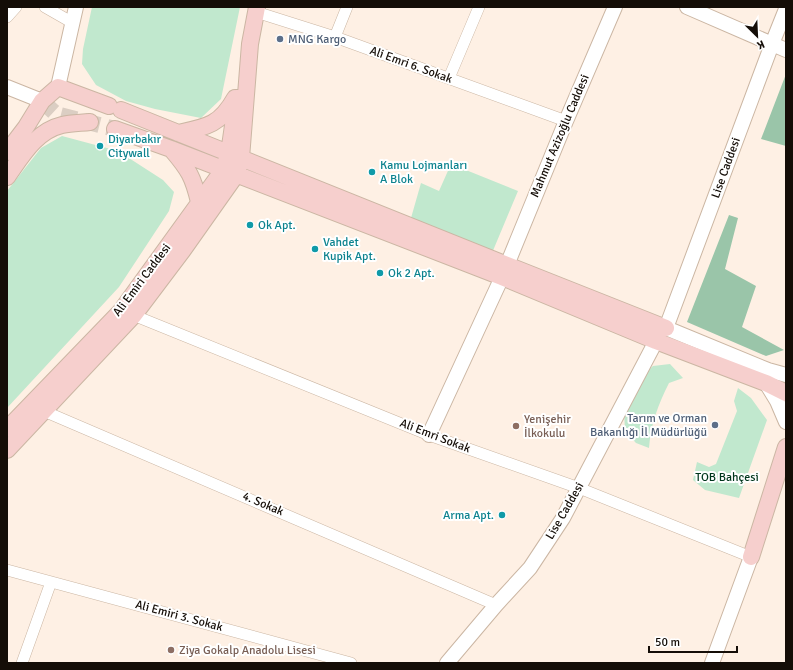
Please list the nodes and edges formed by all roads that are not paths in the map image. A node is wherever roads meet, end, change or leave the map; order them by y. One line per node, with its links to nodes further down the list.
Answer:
1 (16, 7): 10 (street)
2 (45, 7): 11 (street)
3 (76, 7): 11 (street)
4 (347, 7): 12 (street)
5 (478, 7): 16 (street)
6 (615, 7): 21 (street, Mahmut Azizoğlu Caddesi)
7 (687, 7): 14 (street)
8 (256, 9): 12 (street, Ali Emri 6. Sokak); 13 (main road)
9 (786, 9): 14 (street, Lise Caddesi)
10 (7, 17)
11 (73, 23): 18 (street)
12 (335, 37): 16 (street, Ali Emri 6. Sokak)
13 (250, 44): 19 (main road); 27 (main road)
14 (772, 44): 15 (street); 33 (street, Lise Caddesi)
15 (786, 50)
16 (449, 78): 21 (street, Ali Emri 6. Sokak)
17 (7, 87): 20 (street)
18 (58, 87): 20 (main road); 24 (main road)
19 (237, 93): 24 (main road); 27 (main road)
20 (42, 102): 26 (main road)
21 (566, 121): 31 (street, Mahmut Azizoğlu Caddesi)
22 (90, 122): 29 (main road)
23 (115, 129): 25 (main road)
24 (178, 133): 27 (main road)
25 (171, 149): 28 (main road); 30 (main road)
26 (7, 152)
27 (235, 156): 28 (main road, Ali Emiri Caddesi); 31 (main road)
28 (230, 172): 30 (main road, Ali Emiri Caddesi); 31 (main road); 32 (main road)
29 (7, 177)
30 (199, 202): 32 (main road, Ali Emiri Caddesi)
31 (505, 271): 33 (main road); 34 (main road); 42 (street, Mahmut Azizoğlu Caddesi)
32 (128, 313): 39 (main road, Ali Emiri Caddesi); 42 (street, Ali Emri Sokak)
33 (666, 328): 37 (street)
34 (656, 341): 37 (main road); 46 (street, Lise Caddesi)
35 (786, 365): 37 (street)
36 (786, 376): 37 (street)
37 (767, 377): 38 (main road); 40 (street)
38 (786, 393)
39 (37, 408): 41 (main road, Ali Emiri Caddesi); 44 (main road); 50 (street, 4. Sokak)
40 (786, 422)
41 (7, 429)
42 (429, 435): 46 (street, Ali Emri Sokak)
43 (786, 447): 47 (main road)
44 (7, 450)
45 (786, 484): 47 (main road)
46 (579, 488): 47 (street, Ali Emri Sokak); 50 (street, Lise Caddesi)
47 (751, 557): 54 (street)
48 (7, 570): 49 (street, Ali Emiri 3. Sokak)
49 (51, 582): 51 (street, Ali Emiri 3. Sokak); 52 (street)
50 (496, 605): 53 (street, Lise Caddesi)
51 (348, 662)
52 (22, 663)
53 (447, 663)
54 (712, 663)

